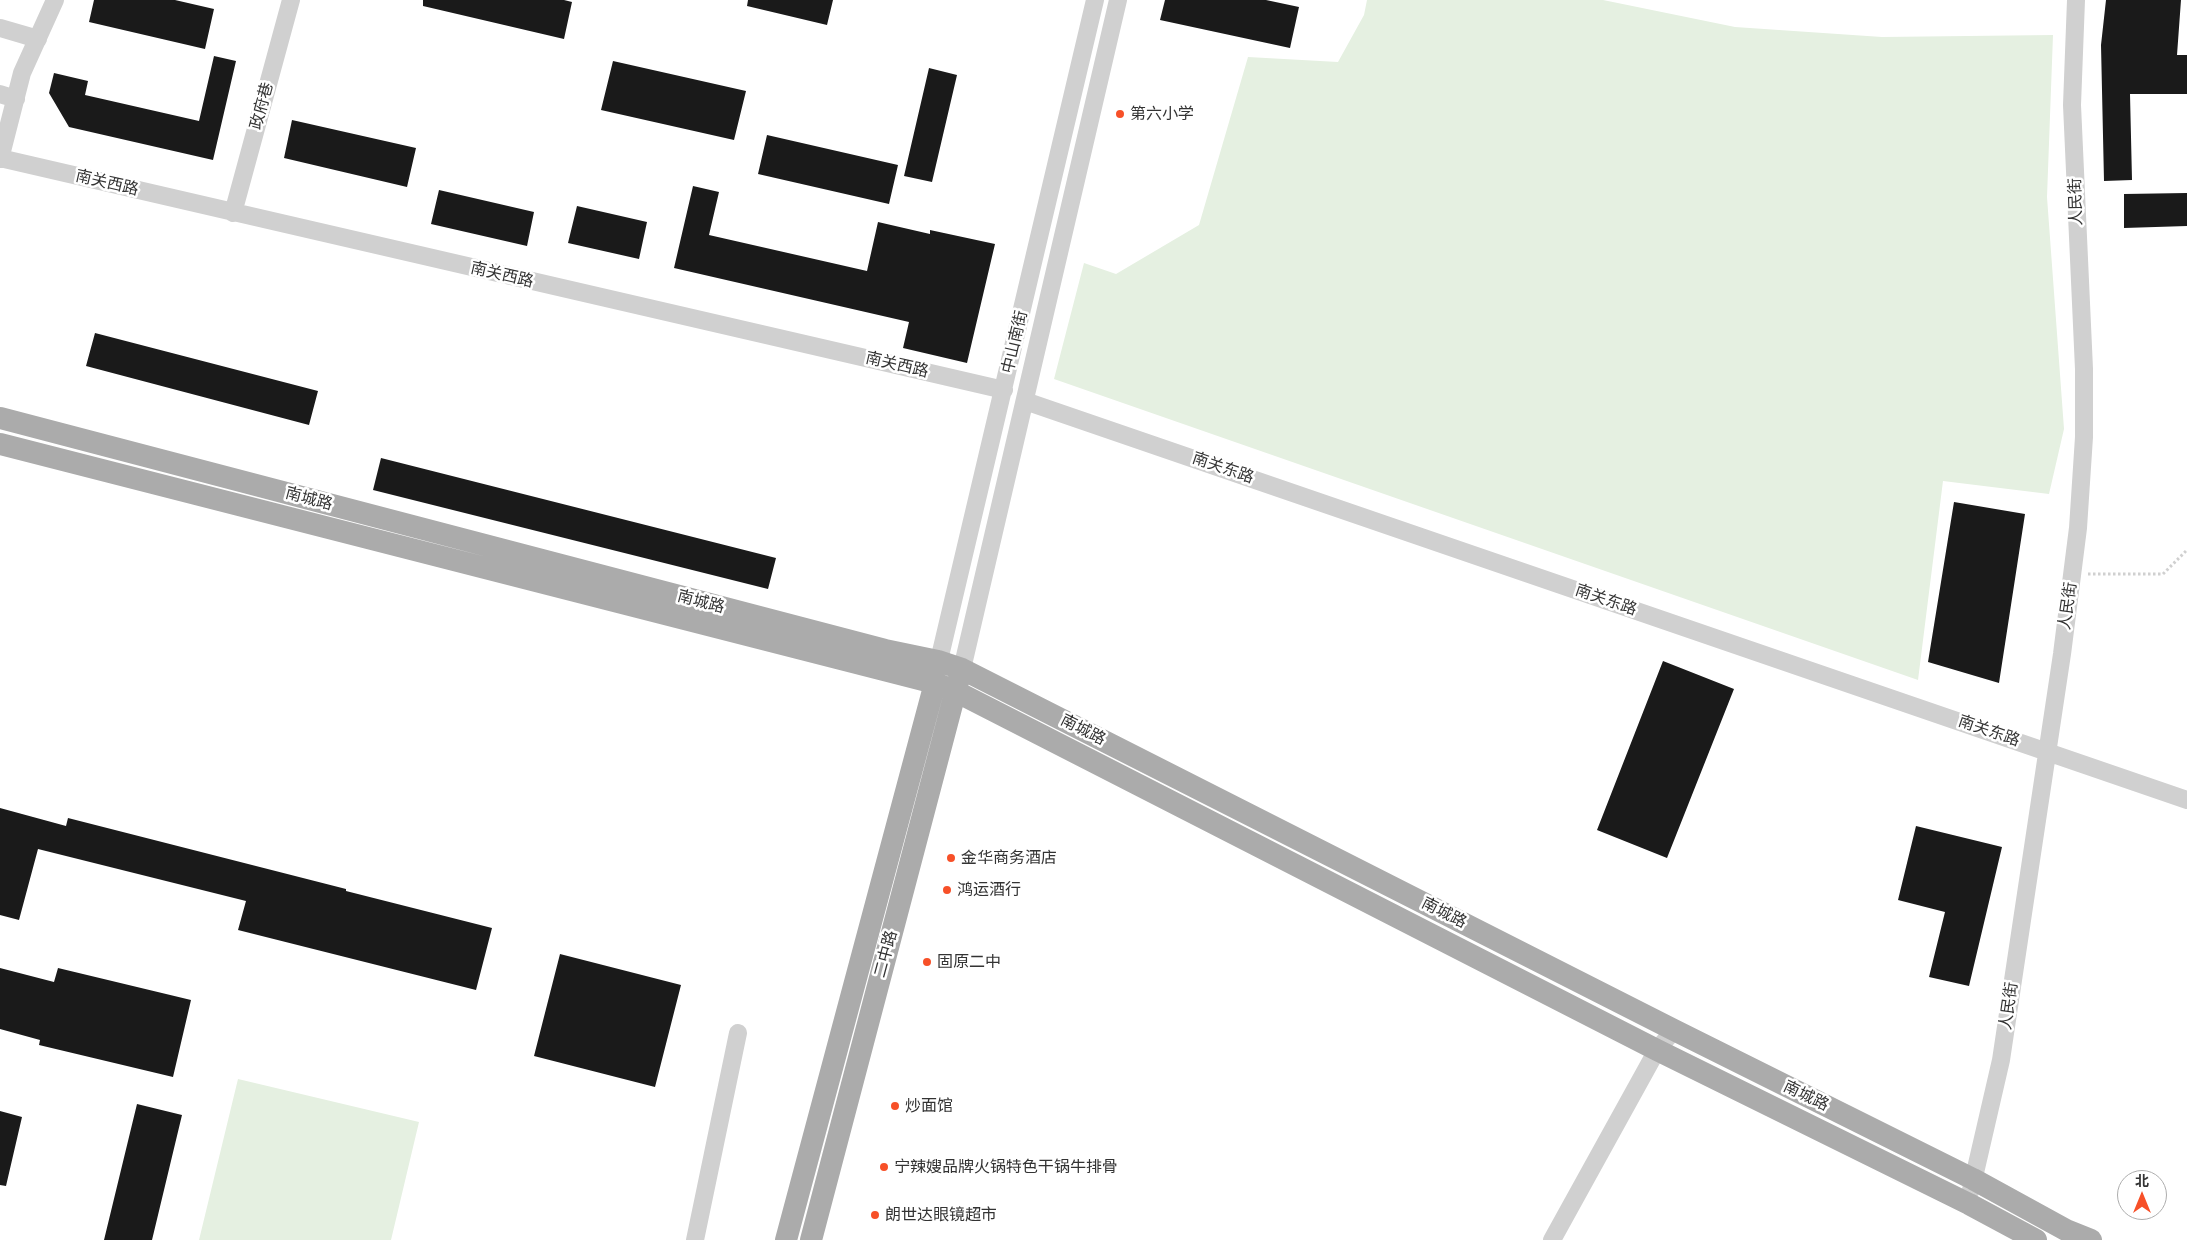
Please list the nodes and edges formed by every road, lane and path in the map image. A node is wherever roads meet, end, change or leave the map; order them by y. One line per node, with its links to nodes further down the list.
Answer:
1 (55, 0): 7 (street)
2 (291, 0): 10 (street, 政府巷)
3 (1095, 0): 11 (street, 中山南街)
4 (1118, 0): 12 (street, 中山南街)
5 (2076, 0): 16 (street, 人民街)
6 (0, 28): 7 (street)
7 (38, 39): 8 (street)
8 (8, 97): 9 (street)
9 (0, 159): 10 (street, 南关西路)
10 (233, 213): 11 (street, 南关西路)
11 (1004, 390): 17 (street, 中山南街)
12 (1025, 400): 18 (street, 中山南街); 21 (street, 南关东路)
13 (0, 418): 17 (main road, 南城路)
14 (0, 444): 19 (main road, 南城路)
15 (2187, 550): 16 (path)
16 (2072, 574): 21 (street, 人民街)
17 (938, 661): 18 (main road, 南城路); 19 (street, 中山南街)
18 (962, 669): 20 (main road, 二中路); 23 (main road, 南城路)
19 (934, 683): 20 (main road, 南城路); 30 (main road, 二中路)
20 (956, 691): 25 (main road, 南城路); 31 (main road, 二中路)
21 (2047, 751): 22 (street, 南关东路); 26 (street, 人民街)
22 (2187, 800)
23 (1674, 1030): 25 (street); 26 (main road, 南城路)
24 (738, 1032): 29 (street)
25 (1657, 1050): 27 (main road, 南城路); 32 (street)
26 (1973, 1179): 27 (street, 人民街); 28 (main road, 南城路)
27 (1969, 1204): 33 (main road, 南城路)
28 (2087, 1239)
29 (695, 1240)
30 (786, 1240)
31 (811, 1240)
32 (1552, 1240)
33 (2036, 1240)

